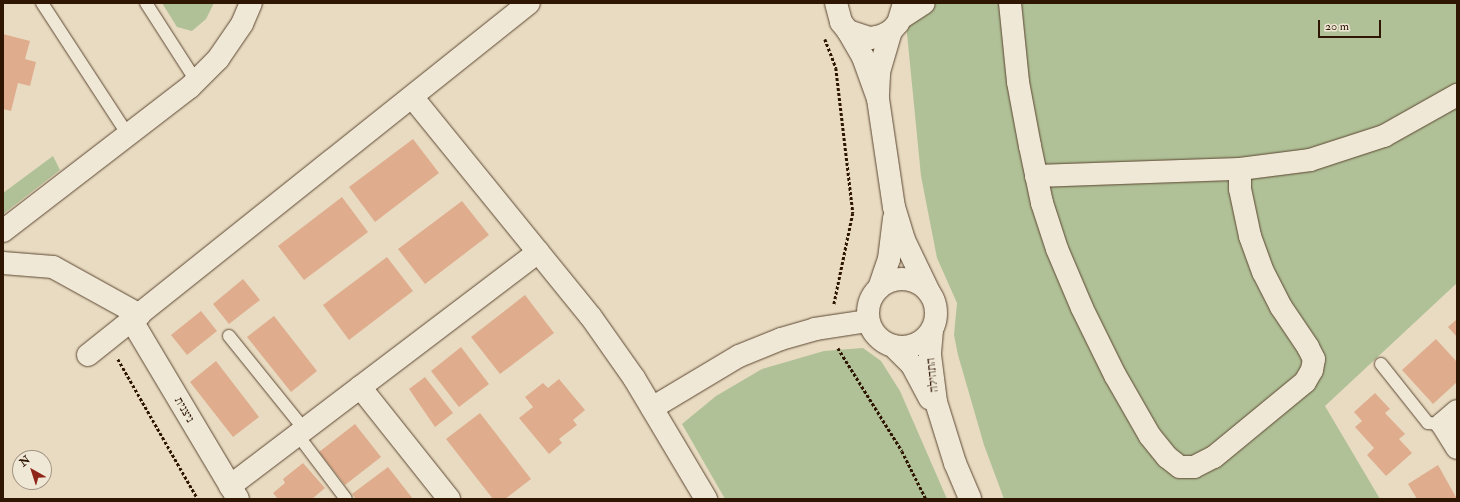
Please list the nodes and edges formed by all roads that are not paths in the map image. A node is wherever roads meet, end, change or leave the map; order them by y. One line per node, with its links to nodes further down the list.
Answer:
1 (42, 3): 14 (lane)
2 (146, 3): 10 (lane)
3 (251, 3): 10 (street)
4 (529, 3): 12 (street)
5 (924, 3): 8 (street)
6 (1010, 3): 16 (street)
7 (833, 6): 9 (street)
8 (899, 17): 9 (street); 13 (street)
9 (848, 30): 13 (street)
10 (196, 81): 14 (street)
11 (1457, 95): 15 (street)
12 (413, 98): 19 (street); 23 (street)
13 (878, 99): 17 (street)
14 (128, 135): 18 (street)
15 (1240, 169): 16 (street); 16 (street)
16 (1036, 176)
17 (894, 207): 21 (street); 22 (street)
18 (3, 231)
19 (538, 252): 30 (street); 31 (street)
20 (3, 264): 23 (street)
21 (879, 288): 22 (street); 24 (street)
22 (930, 292): 25 (street)
23 (136, 318): 28 (street); 36 (street, ניצנית)
24 (868, 321): 27 (street); 31 (street)
25 (932, 330): 27 (street); 33 (street, התהילה)
26 (229, 336): 34 (lane)
27 (893, 346): 33 (street, התהילה)
28 (88, 355)
29 (1381, 364): 32 (lane)
30 (360, 387): 34 (street); 38 (street)
31 (652, 408): 39 (street)
32 (1450, 417): 35 (street)
33 (940, 420): 40 (street, התהילה)
34 (301, 432): 36 (street); 37 (lane)
35 (1457, 448)
36 (234, 492)
37 (346, 499)
38 (449, 499)
39 (706, 499)
40 (970, 499)

